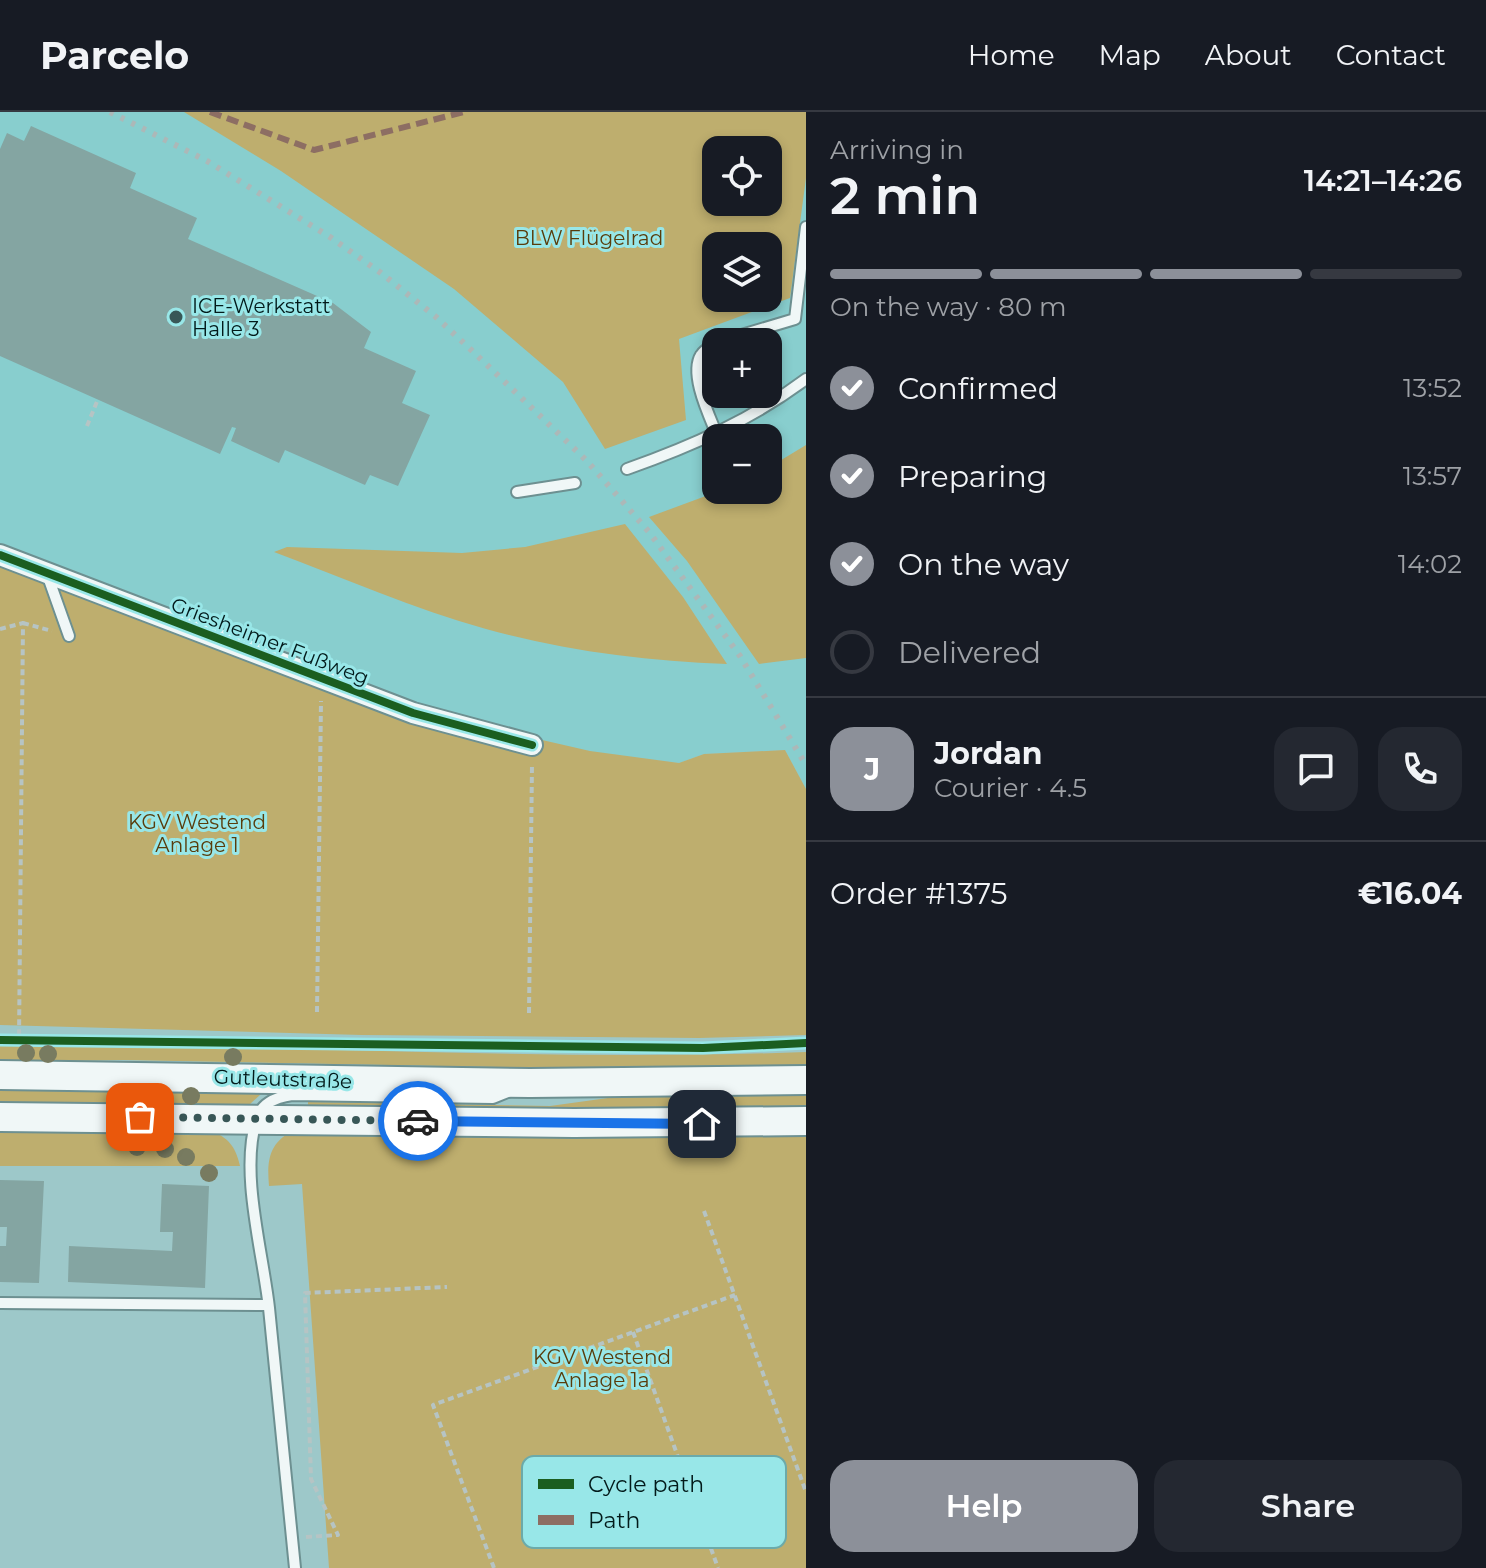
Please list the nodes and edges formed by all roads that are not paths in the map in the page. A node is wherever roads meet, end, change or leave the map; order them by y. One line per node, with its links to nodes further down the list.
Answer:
1 (806, 227): 2 (lane)
2 (766, 328)
3 (702, 352): 5 (lane)
4 (806, 379): 6 (lane)
5 (702, 394)
6 (736, 424)
7 (702, 441): 8 (lane)
8 (627, 469)
9 (575, 483): 10 (lane)
10 (517, 492)
11 (0, 555): 12 (street, Griesheimer Fußweg)
12 (46, 572): 13 (lane); 14 (street, Griesheimer Fußweg)
13 (69, 636)
14 (532, 745)
15 (0, 1075): 17 (main road, Gutleutstraße)
16 (806, 1080): 17 (main road, Gutleutstraße)
17 (530, 1083): 19 (lane)
18 (0, 1117): 19 (main road, Gutleutstraße)
19 (256, 1119): 20 (main road, Gutleutstraße); 22 (lane)
20 (806, 1121)
21 (0, 1303): 22 (lane)
22 (268, 1305): 23 (lane)
23 (295, 1568)

